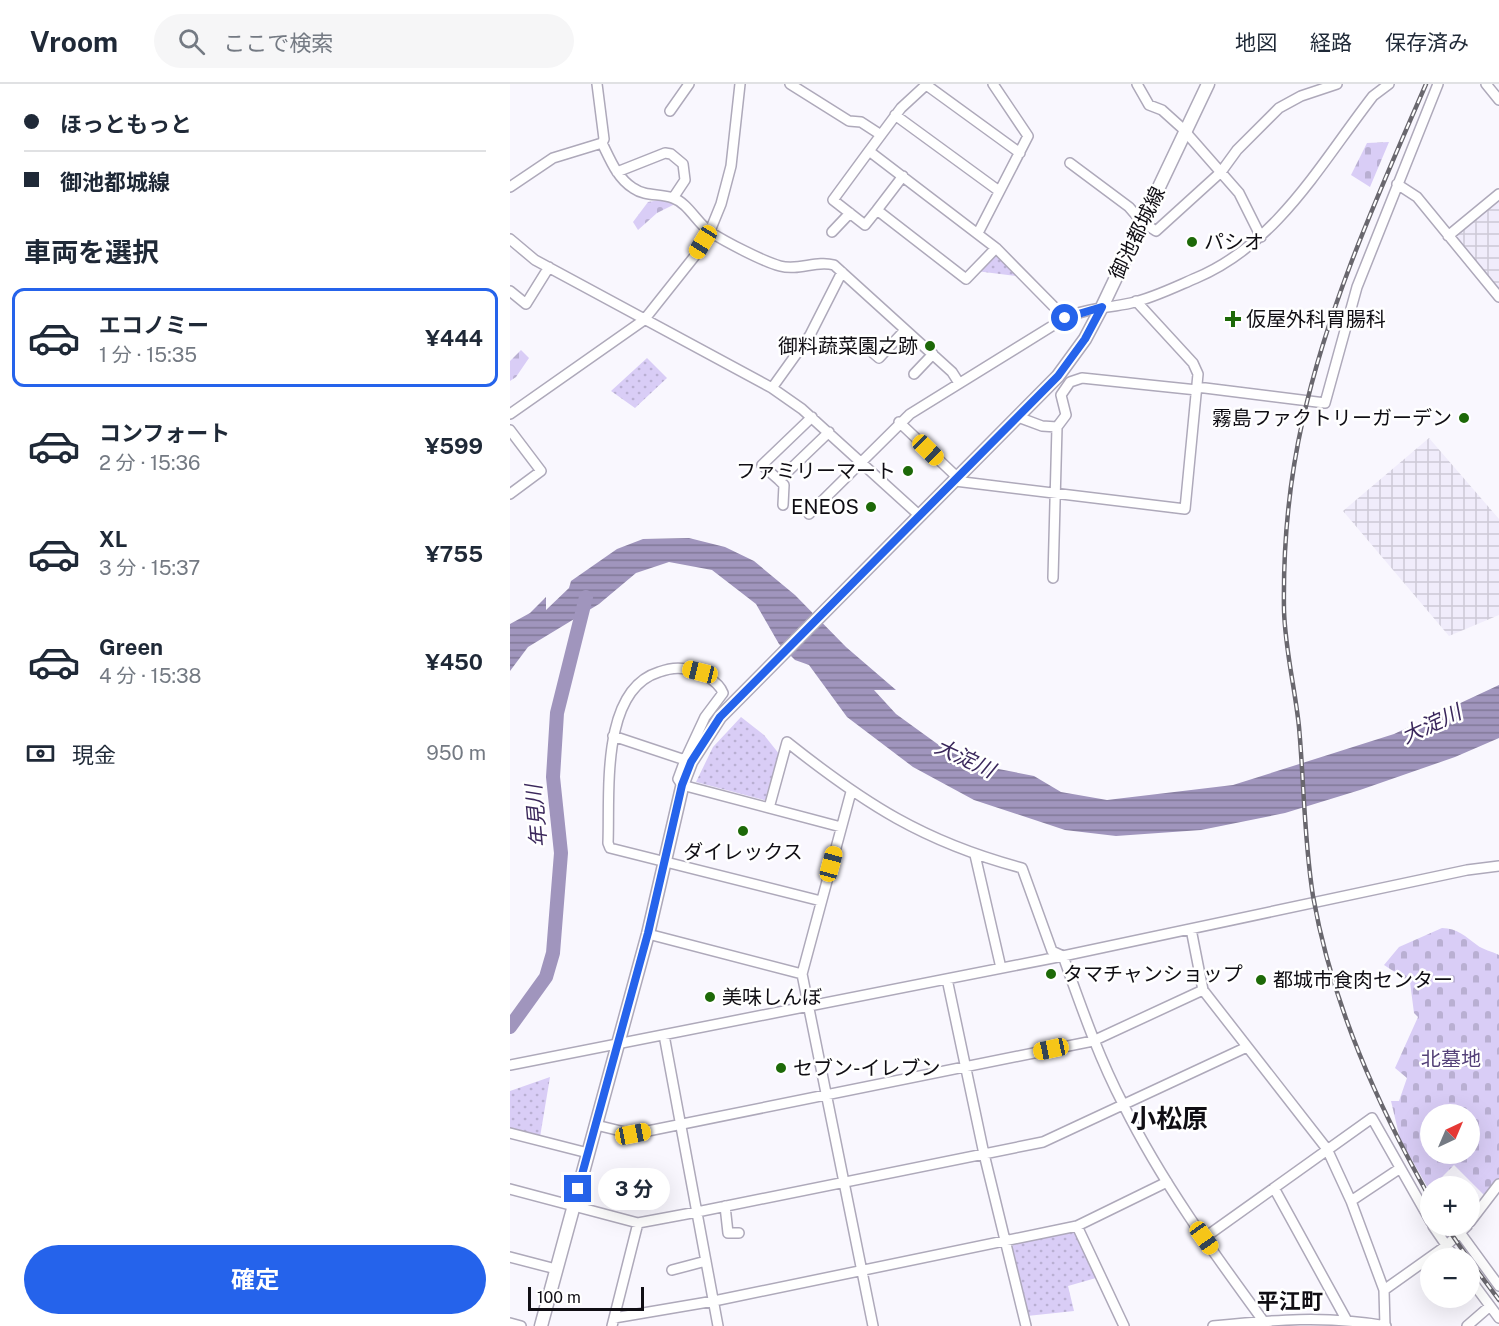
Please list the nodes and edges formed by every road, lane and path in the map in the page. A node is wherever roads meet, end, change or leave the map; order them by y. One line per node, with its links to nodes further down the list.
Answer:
1 (597, 84): 19 (street)
2 (689, 84): 15 (street)
3 (790, 84): 17 (street)
4 (926, 84): 16 (street); 21 (street)
5 (993, 84): 21 (street)
6 (1137, 84): 18 (street)
7 (1208, 84): 18 (main road, 御池都城線)
8 (1337, 84): 13 (street)
9 (1389, 84): 38 (street)
10 (1438, 84): 26 (street)
11 (1486, 84): 14 (street)
12 (737, 85): 34 (street)
13 (1318, 87): 24 (street)
14 (1499, 100)
15 (670, 111)
16 (895, 115): 17 (street); 28 (street)
17 (881, 135): 20 (street)
18 (1185, 135): 24 (street); 33 (main road, 御池都城線)
19 (602, 143): 23 (street); 27 (street)
20 (869, 151): 25 (street); 32 (street)
21 (1020, 153): 28 (street)
22 (1070, 163): 33 (street)
23 (617, 172): 30 (street); 30 (street)
24 (1221, 172): 33 (street); 38 (street)
25 (903, 176): 31 (street); 36 (street)
26 (1397, 184): 37 (street); 55 (street)
27 (510, 187)
28 (999, 191): 36 (street)
29 (1499, 194): 37 (street)
30 (673, 198): 34 (street)
31 (877, 210): 32 (street); 40 (street)
32 (850, 213): 35 (street)
33 (1142, 222): 46 (main road, 御池都城線)
34 (710, 231): 42 (street); 48 (street)
35 (832, 232)
36 (978, 233): 40 (street)
37 (1448, 236): 44 (street)
38 (1261, 237): 45 (street)
39 (510, 239): 41 (street)
40 (996, 248): 47 (street)
41 (549, 267): 43 (street); 48 (street)
42 (842, 272): 49 (street); 54 (street)
43 (510, 291)
44 (1499, 297)
45 (1136, 301): 46 (street); 55 (street)
46 (1102, 307): 47 (street); 58 (main road, 御池都城線)
47 (1065, 318): 53 (street)
48 (644, 320): 54 (street); 56 (street)
49 (905, 330): 50 (street); 51 (street)
50 (865, 346)
51 (933, 354): 52 (street); 53 (street)
52 (914, 374)
53 (960, 382): 59 (street)
54 (772, 388): 57 (street)
55 (1197, 389): 60 (street); 67 (street)
56 (510, 414)
57 (812, 417): 61 (street); 64 (street)
58 (1018, 417): 60 (street); 65 (main road, 御池都城線)
59 (899, 422): 63 (street); 65 (street)
60 (1057, 427): 67 (street)
61 (829, 432): 63 (street); 64 (street)
62 (512, 436): 66 (street)
63 (861, 463): 69 (street); 70 (street)
64 (779, 480): 68 (street)
65 (956, 480): 67 (street); 70 (main road, 御池都城線)
66 (510, 494)
67 (1056, 494): 71 (street)
68 (783, 505)
69 (809, 514)
70 (920, 516): 74 (main road, 御池都城線)
71 (1053, 578)
72 (613, 736): 73 (street); 73 (street); 79 (street)
73 (685, 760): 74 (street)
74 (682, 785): 76 (street); 79 (main road, 御池都城線)
75 (851, 792): 76 (street); 77 (street); 78 (street)
76 (770, 808): 77 (street)
77 (841, 827): 81 (street)
78 (975, 855): 84 (street); 85 (street)
79 (664, 863): 81 (street); 83 (main road, 御池都城線)
80 (1499, 866): 82 (street)
81 (821, 902): 86 (street)
82 (1191, 928): 84 (street); 88 (street)
83 (648, 933): 86 (street); 92 (main road, 御池都城線)
84 (1063, 956): 85 (street); 91 (street)
85 (1000, 968): 87 (street)
86 (802, 974): 89 (street)
87 (947, 979): 89 (street); 95 (street)
88 (1203, 990): 91 (street); 93 (street)
89 (808, 1006): 90 (street); 96 (street)
90 (664, 1035): 92 (street); 98 (street)
91 (1093, 1041): 95 (street); 97 (street)
92 (618, 1043): 94 (street); 99 (main road, 御池都城線)
93 (1247, 1047): 97 (street); 101 (street)
94 (510, 1065)
95 (966, 1067): 96 (street); 103 (street)
96 (826, 1094): 98 (street); 105 (street)
97 (1123, 1105): 103 (street); 106 (street)
98 (680, 1124): 99 (street); 115 (street)
99 (596, 1125): 102 (main road, 御池都城線)
100 (510, 1133): 102 (street)
101 (1327, 1149): 104 (street); 108 (street); 110 (street)
102 (588, 1153): 113 (main road, 御池都城線)
103 (984, 1154): 105 (street); 123 (street)
104 (1399, 1170): 110 (street); 111 (street)
105 (843, 1181): 112 (street); 128 (street)
106 (1167, 1182): 117 (street); 122 (street)
107 (1499, 1184): 114 (street)
108 (1274, 1188): 122 (street); 136 (street)
109 (510, 1189): 113 (street)
110 (1351, 1201): 131 (street)
111 (1420, 1204)
112 (725, 1206): 115 (street); 118 (street)
113 (573, 1207): 116 (street); 127 (main road, 御池都城線)
114 (1480, 1209)
115 (697, 1212): 116 (street); 126 (street)
116 (638, 1223): 137 (street)
117 (1077, 1226): 123 (street); 145 (street)
118 (739, 1233)
119 (1440, 1236): 124 (street)
120 (1457, 1236): 124 (street)
121 (1468, 1236): 130 (street)
122 (1204, 1238): 139 (street)
123 (1007, 1240): 128 (street); 144 (street)
124 (1446, 1246): 131 (street)
125 (510, 1257): 127 (street)
126 (706, 1261): 129 (street); 133 (street)
127 (556, 1269): 141 (main road, 御池都城線)
128 (862, 1269): 133 (street); 143 (street)
129 (672, 1270)
130 (1499, 1286)
131 (1384, 1290): 147 (street)
132 (1480, 1293): 134 (street)
133 (714, 1301): 137 (street); 142 (street)
134 (1490, 1306): 135 (street); 148 (street)
135 (1499, 1318)
136 (1346, 1319): 139 (street); 147 (street)
137 (613, 1322)
138 (510, 1323): 140 (street)
139 (1265, 1324): 146 (street)
140 (521, 1326)
141 (542, 1326)
142 (718, 1326)
143 (873, 1326)
144 (1026, 1326)
145 (1124, 1326)
146 (1213, 1326)
147 (1385, 1326)
148 (1467, 1326)

